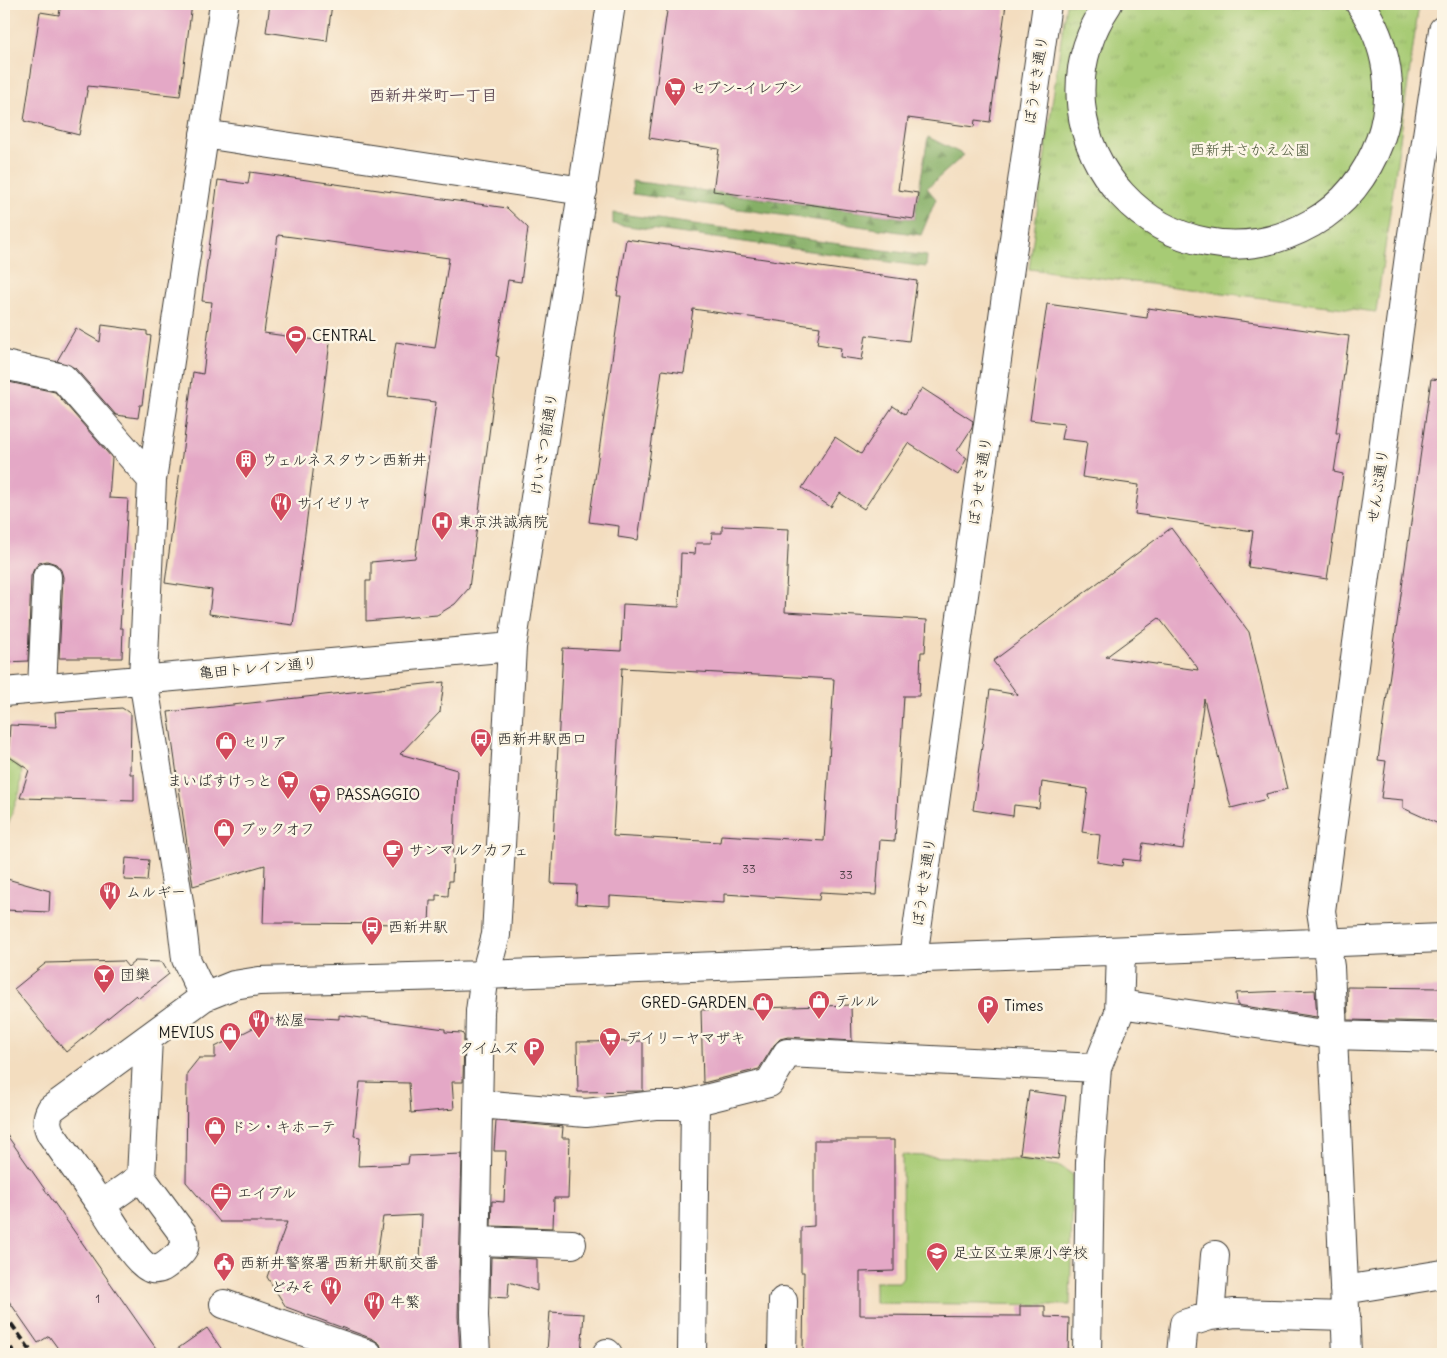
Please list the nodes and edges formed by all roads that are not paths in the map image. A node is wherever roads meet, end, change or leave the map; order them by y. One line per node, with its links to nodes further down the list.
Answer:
1 (224, 4): 7 (street)
2 (611, 4): 8 (street, けいさつ前通り)
3 (1047, 4): 19 (street, ぼうせき通り)
4 (1108, 4): 5 (street)
5 (1360, 4)
6 (1443, 30): 17 (street, せんぷ通り)
7 (204, 134): 8 (street); 10 (street)
8 (583, 191): 12 (street, けいさつ前通り)
9 (4, 365): 10 (street)
10 (152, 480): 13 (street)
11 (47, 577): 14 (street)
12 (512, 647): 13 (street, 亀田トレイン通り); 20 (street, けいさつ前通り)
13 (143, 679): 14 (street, 亀田トレイン通り); 21 (street)
14 (42, 688): 15 (street, 亀田トレイン通り)
15 (4, 692)
16 (1443, 938): 17 (street)
17 (1324, 942): 18 (street); 23 (street, せんぷ通り)
18 (1121, 951): 19 (street); 22 (street)
19 (913, 958): 20 (street)
20 (485, 975): 21 (street); 28 (street, けいさつ前通り)
21 (204, 997): 24 (street)
22 (1120, 1004): 23 (street); 26 (street)
23 (1331, 1035): 25 (street); 36 (street, せんぷ通り)
24 (148, 1038): 29 (street); 30 (street)
25 (1443, 1038)
26 (1098, 1068): 27 (street); 43 (street)
27 (695, 1103): 28 (street); 41 (street)
28 (479, 1104): 31 (street, けいさつ前通り)
29 (141, 1177): 30 (street); 30 (street)
30 (101, 1205)
31 (476, 1241): 32 (street); 40 (street, けいさつ前通り)
32 (572, 1244)
33 (1216, 1256): 38 (street)
34 (1443, 1274): 36 (street)
35 (783, 1301): 42 (street)
36 (1345, 1303): 38 (street); 45 (street, せんぷ通り)
37 (224, 1304): 39 (street)
38 (1210, 1316): 44 (street)
39 (368, 1354)
40 (476, 1354)
41 (692, 1354)
42 (782, 1354)
43 (1087, 1354)
44 (1181, 1354)
45 (1346, 1354)

